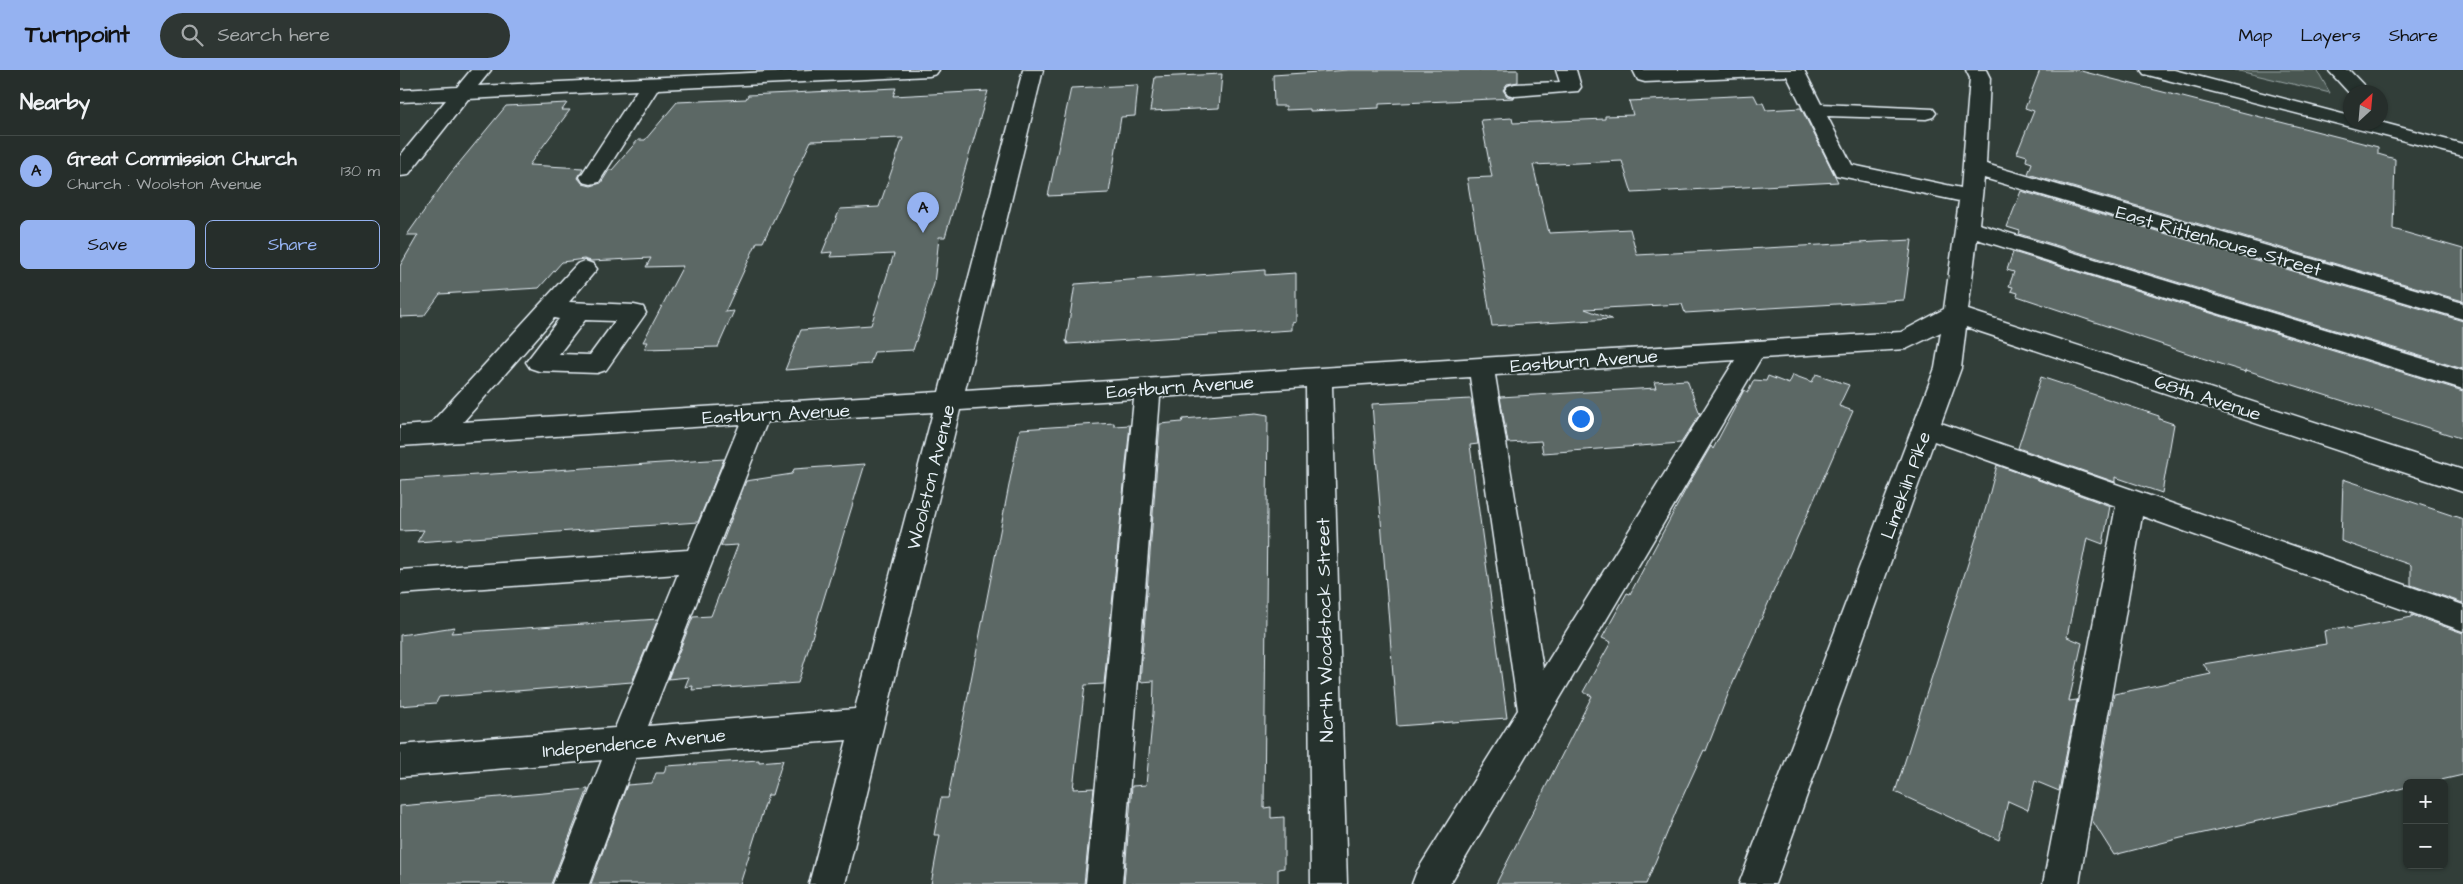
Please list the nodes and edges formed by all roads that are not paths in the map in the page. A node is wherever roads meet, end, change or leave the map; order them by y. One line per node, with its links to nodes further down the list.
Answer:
1 (481, 70): 15 (street)
2 (929, 70): 12 (street)
3 (1033, 70): 39 (street, Woolston Avenue)
4 (1566, 70): 14 (street)
5 (1643, 70): 6 (street)
6 (1788, 70)
7 (1794, 70): 17 (street)
8 (1976, 70): 24 (street, Limekiln Pike)
9 (2151, 70): 19 (street)
10 (2338, 70): 13 (street)
11 (615, 78): 12 (street); 15 (street)
12 (651, 84): 26 (street)
13 (2353, 85)
14 (1515, 90)
15 (462, 93): 16 (street); 25 (street)
16 (400, 96)
17 (1814, 110): 18 (street); 27 (street)
18 (1926, 113)
19 (2343, 120)
20 (2388, 121): 22 (street)
21 (2383, 130): 22 (street)
22 (2402, 135): 23 (street)
23 (2463, 150)
24 (1974, 168): 27 (street, Limekiln Pike); 32 (street, East Rittenhouse Street)
25 (400, 170)
26 (591, 176)
27 (1970, 197): 28 (street, Limekiln Pike)
28 (1966, 228): 33 (street, Limekiln Pike); 37 (street)
29 (585, 269): 30 (street)
30 (548, 310): 31 (street); 42 (street)
31 (578, 311)
32 (2463, 311)
33 (1954, 314): 34 (street, Eastburn Avenue); 41 (street, Limekiln Pike); 44 (street, 68th Avenue)
34 (1754, 349): 35 (street, Eastburn Avenue); 49 (street)
35 (1481, 366): 36 (street, Eastburn Avenue); 49 (street)
36 (1319, 376): 38 (street, Eastburn Avenue); 56 (street, North Woodstock Street)
37 (2463, 380)
38 (1148, 388): 39 (street, Eastburn Avenue); 55 (street)
39 (948, 403): 40 (street, Eastburn Avenue); 50 (street, Woolston Avenue)
40 (757, 414): 42 (street, Eastburn Avenue); 46 (street)
41 (1926, 428): 45 (street); 58 (street, Limekiln Pike)
42 (437, 434): 43 (street, Eastburn Avenue)
43 (400, 436)
44 (2463, 481)
45 (2131, 500): 48 (street); 59 (street)
46 (698, 561): 47 (street); 51 (street)
47 (400, 582)
48 (2463, 618)
49 (1534, 712): 57 (street)
50 (868, 723): 51 (street, Independence Avenue); 54 (street, Woolston Avenue)
51 (625, 743): 52 (street, Independence Avenue); 53 (street)
52 (400, 761)
53 (571, 884)
54 (827, 884)
55 (1104, 884)
56 (1329, 884)
57 (1430, 884)
58 (1757, 884)
59 (2061, 884)

